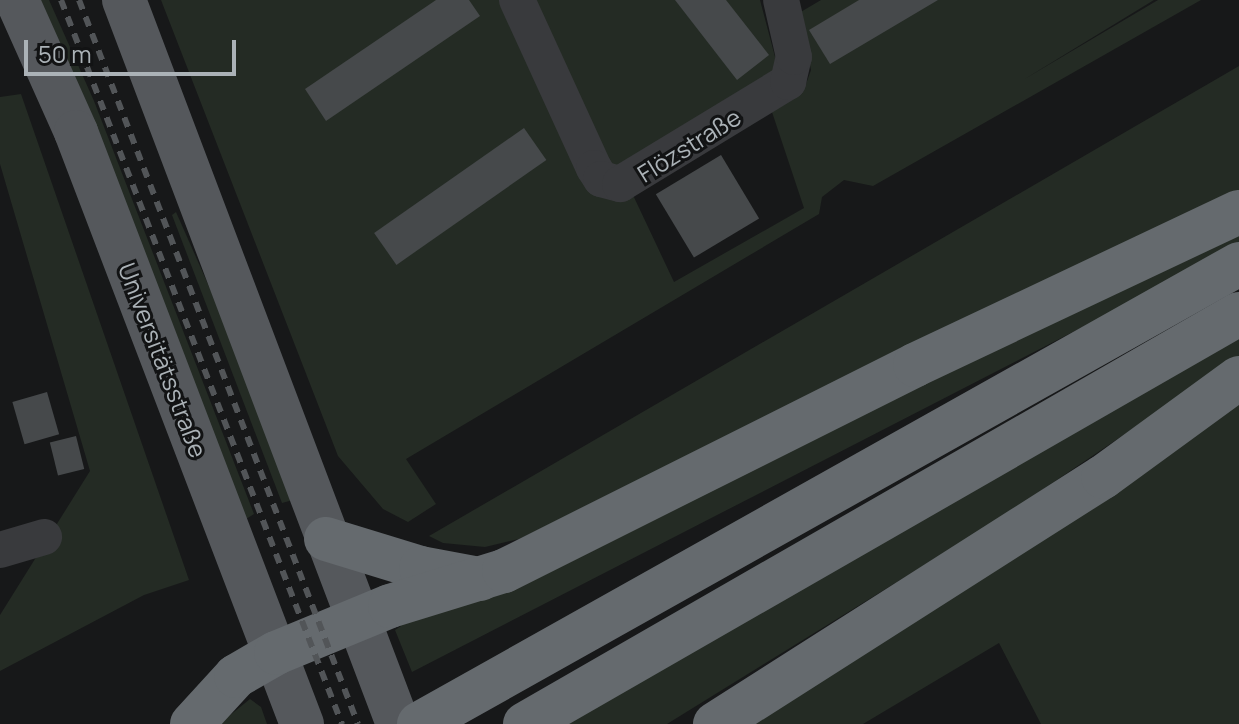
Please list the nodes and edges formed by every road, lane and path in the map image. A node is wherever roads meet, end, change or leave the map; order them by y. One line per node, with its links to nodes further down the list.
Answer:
1 (17, 0): 14 (main road, Universitätsstraße)
2 (124, 0): 10 (main road)
3 (517, 0): 4 (street, Flözstraße)
4 (781, 0)
5 (1239, 212): 12 (highway)
6 (1239, 264): 18 (highway)
7 (1239, 314): 19 (highway)
8 (1239, 378): 20 (highway)
9 (44, 537): 11 (street)
10 (326, 539): 12 (highway); 13 (main road)
11 (0, 550)
12 (480, 579): 13 (highway)
13 (356, 620): 14 (highway); 15 (main road)
14 (276, 653): 16 (highway); 17 (main road, Universitätsstraße)
15 (392, 707)
16 (192, 724)
17 (302, 724)
18 (419, 724)
19 (525, 724)
20 (715, 724)

